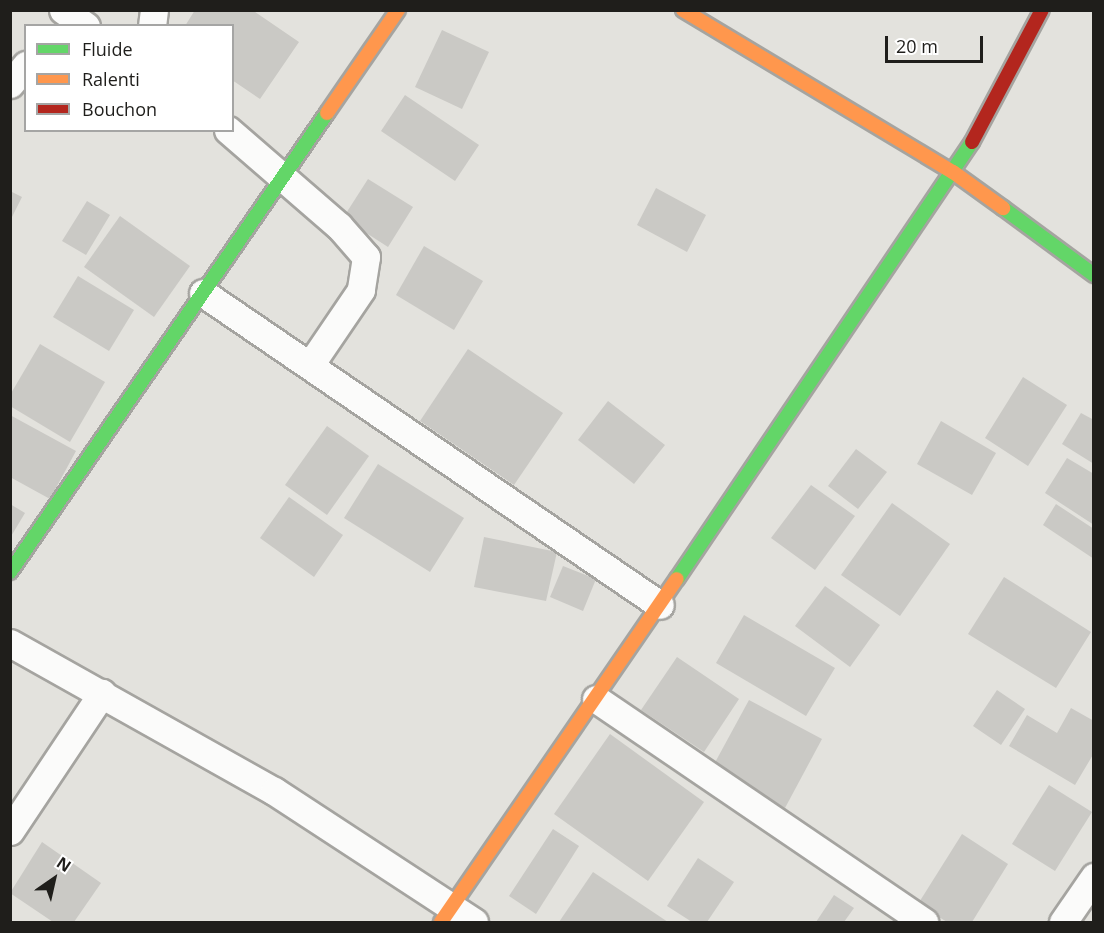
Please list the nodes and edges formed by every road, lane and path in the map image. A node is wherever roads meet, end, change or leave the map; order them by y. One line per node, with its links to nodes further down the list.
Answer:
1 (398, 10): 8 (street)
2 (682, 10): 7 (street)
3 (1042, 10): 7 (street)
4 (24, 67): 5 (street)
5 (10, 84)
6 (230, 132): 8 (street)
7 (953, 172): 9 (street); 13 (street)
8 (284, 176): 10 (street); 11 (street)
9 (1094, 275)
10 (203, 293): 11 (street); 12 (street)
11 (310, 365): 13 (street)
12 (10, 572)
13 (660, 605): 16 (street)
14 (10, 643): 15 (street)
15 (102, 693): 17 (street); 19 (street)
16 (596, 699): 19 (street); 20 (street)
17 (10, 831)
18 (1094, 877): 21 (street)
19 (456, 918)
20 (924, 922)
21 (1063, 922)

